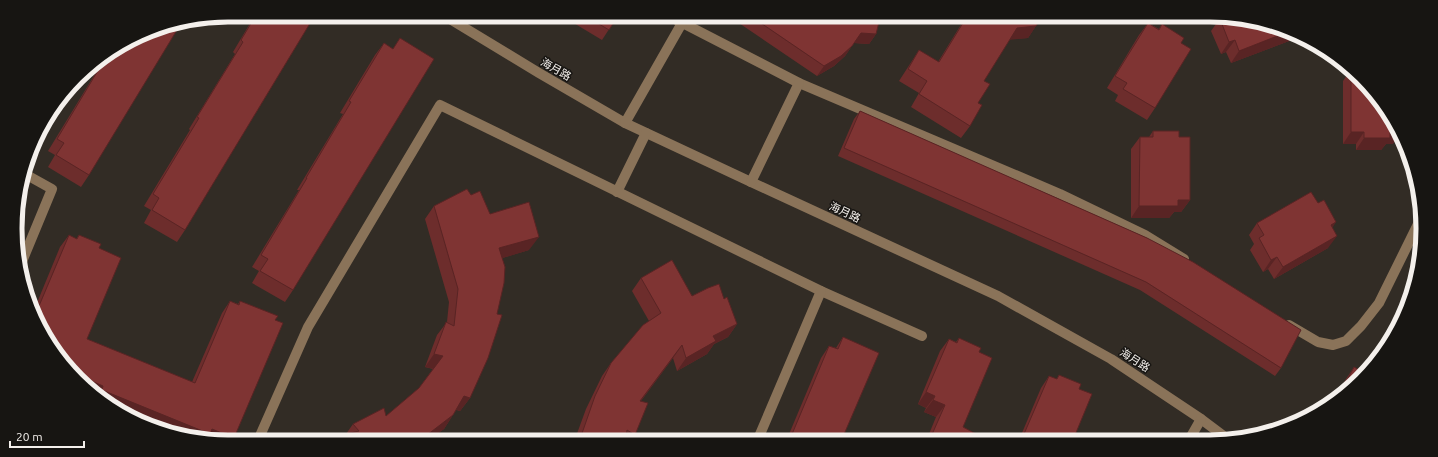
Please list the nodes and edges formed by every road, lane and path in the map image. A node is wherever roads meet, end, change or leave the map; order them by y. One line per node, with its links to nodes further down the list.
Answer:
1 (455, 22): 4 (street, 海月路)
2 (682, 23): 3 (street); 4 (street)
3 (799, 83): 7 (street); 11 (street)
4 (625, 123): 5 (street, 海月路)
5 (646, 133): 7 (street, 海月路); 8 (street)
6 (29, 176): 10 (street)
7 (751, 182): 15 (street, 海月路)
8 (617, 192): 12 (street); 16 (street)
9 (1416, 228): 13 (street)
10 (24, 253)
11 (1190, 262)
12 (821, 291): 14 (street); 17 (street)
13 (1279, 319)
14 (922, 336)
15 (1202, 419): 18 (street); 19 (street, 海月路)
16 (261, 435)
17 (760, 435)
18 (1192, 435)
19 (1223, 435)

